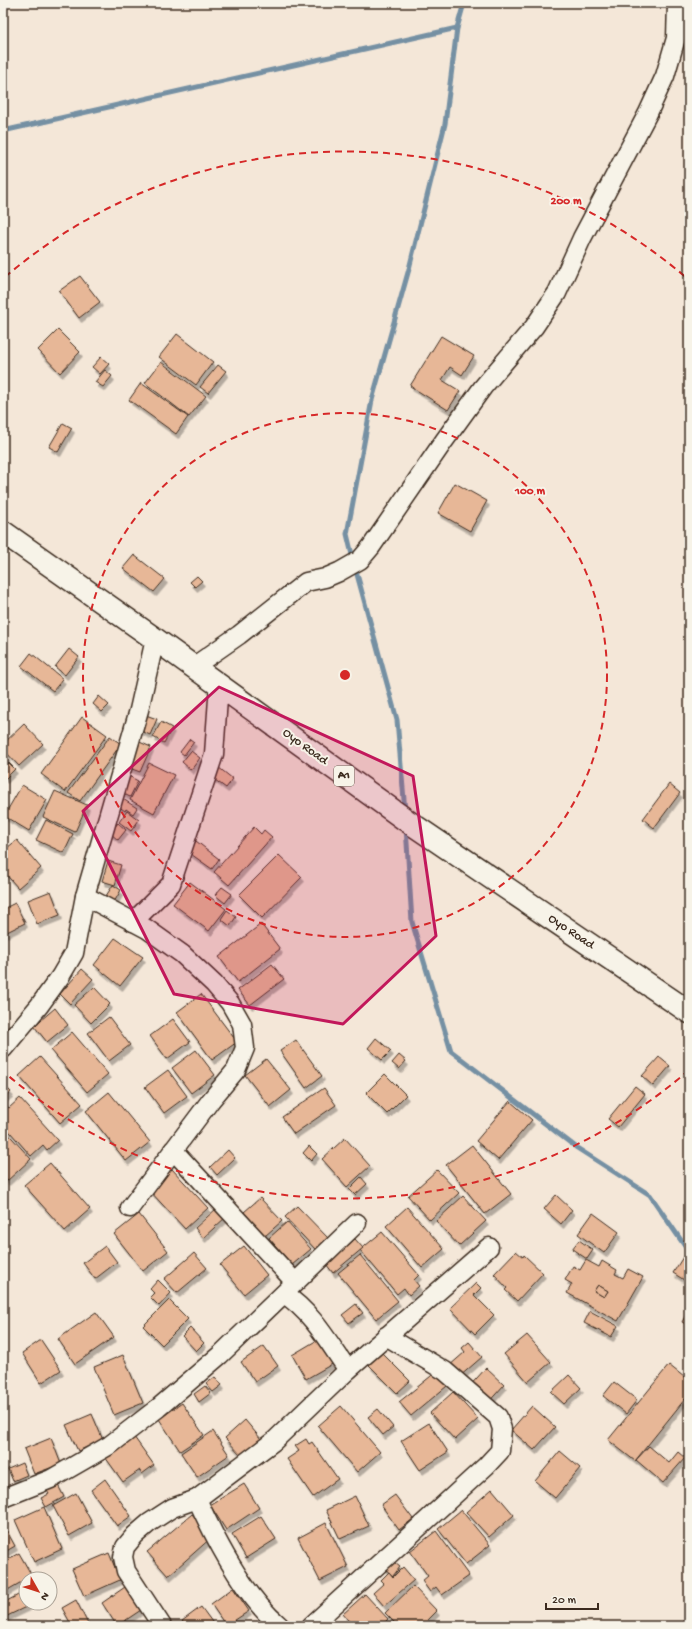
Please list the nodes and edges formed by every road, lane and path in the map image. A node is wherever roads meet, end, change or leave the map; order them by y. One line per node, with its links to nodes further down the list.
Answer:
1 (677, 3): 4 (street)
2 (3, 532): 3 (highway, Oyo Road / A1)
3 (155, 639): 4 (highway, Oyo Road / A1); 6 (street)
4 (193, 667): 5 (highway, Oyo Road / A1)
5 (218, 685): 7 (street); 8 (highway, Oyo Road / A1)
6 (85, 896): 7 (street); 9 (street)
7 (133, 922): 10 (street)
8 (689, 1012)
9 (4, 1046)
10 (173, 1150): 11 (street); 14 (street)
11 (130, 1208)
12 (357, 1223): 14 (street)
13 (489, 1247): 15 (street)
14 (290, 1288): 16 (street); 17 (street)
15 (386, 1336): 16 (street); 21 (street)
16 (348, 1370): 18 (street)
17 (3, 1498)
18 (197, 1499): 19 (street); 20 (street)
19 (156, 1624)
20 (280, 1626)
21 (311, 1626)

